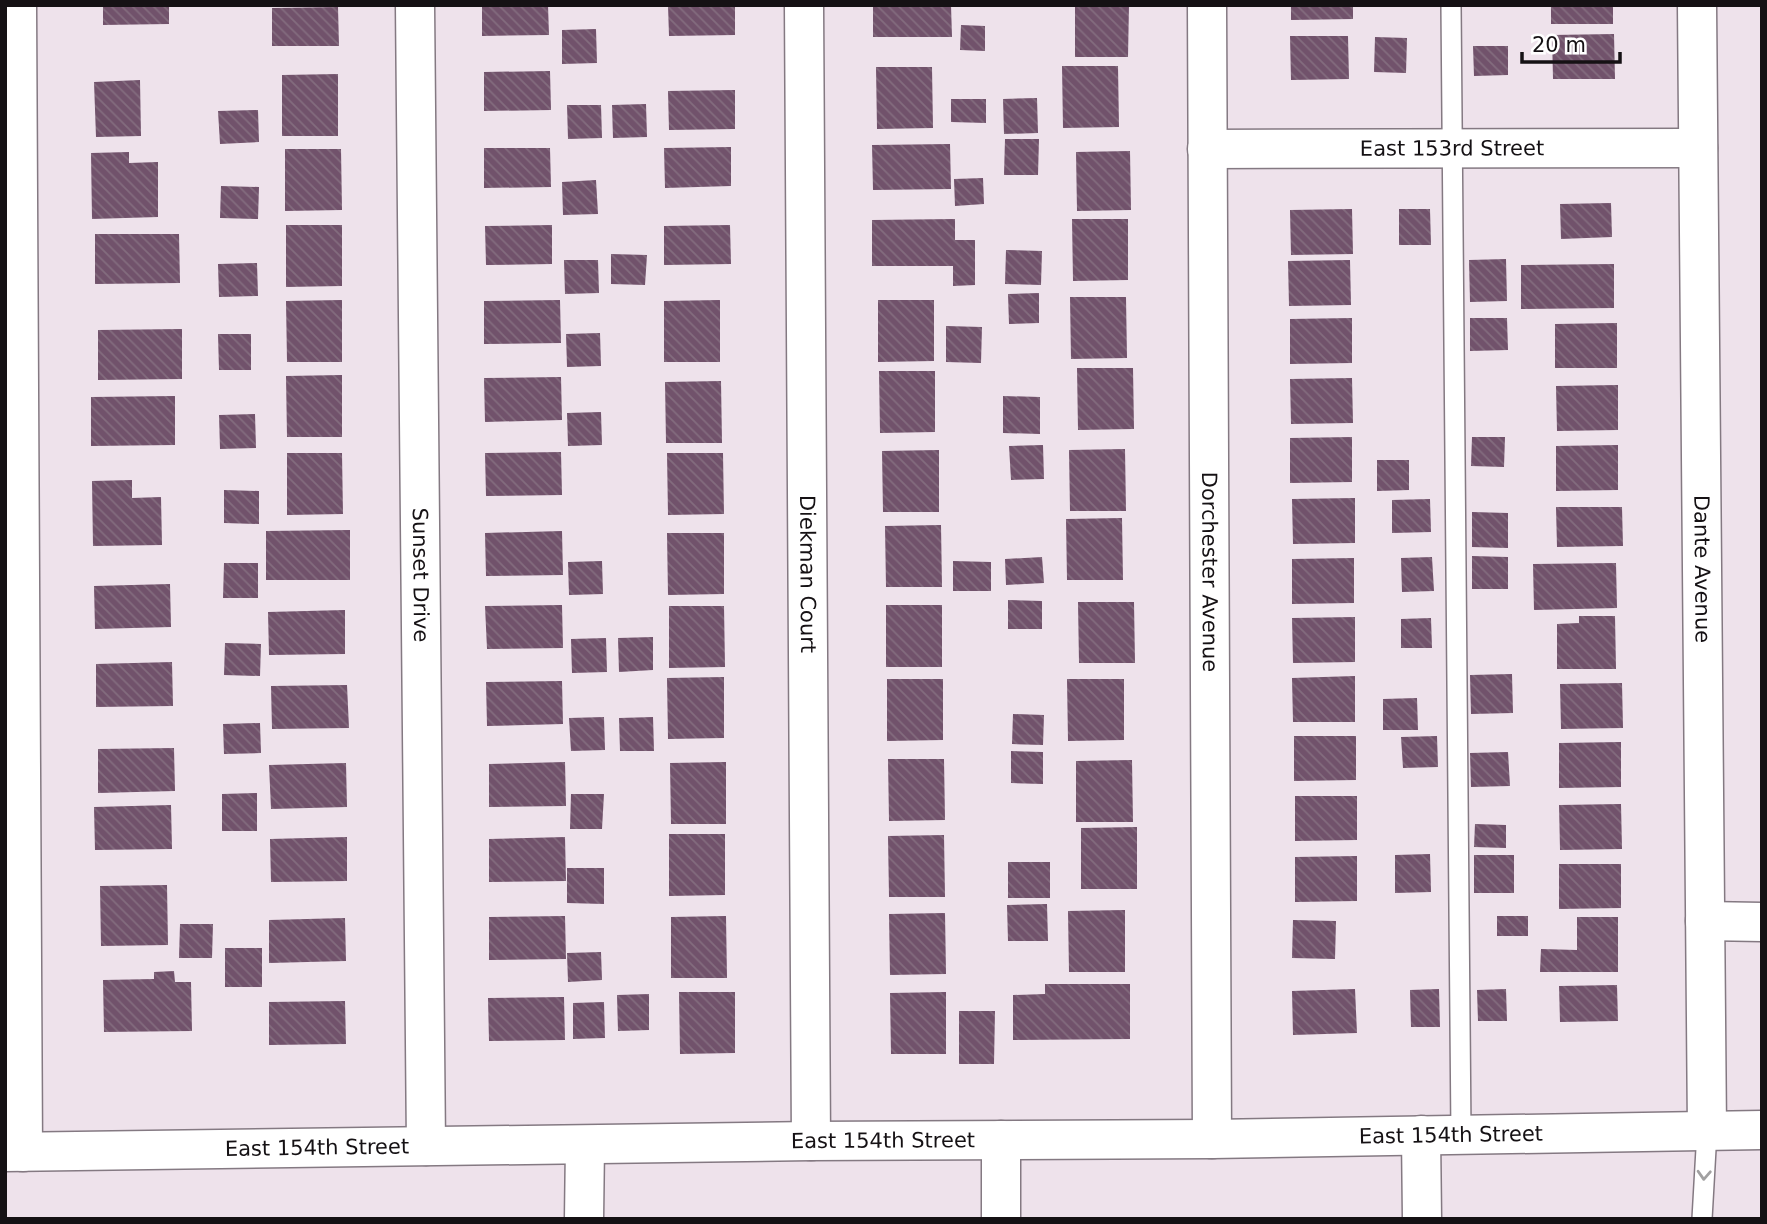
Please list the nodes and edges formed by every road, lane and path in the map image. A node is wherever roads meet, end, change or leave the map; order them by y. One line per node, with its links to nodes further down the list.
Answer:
1 (18, 5): 10 (street)
2 (415, 5): 21 (street, Sunset Drive)
3 (804, 5): 19 (street, Diekman Court)
4 (1207, 5): 8 (street, Dorchester Avenue)
5 (1451, 5): 9 (lane)
6 (1697, 5): 7 (street, Dante Avenue)
7 (1698, 148): 9 (street, East 153rd Street); 11 (street, Dante Avenue)
8 (1207, 149): 9 (street, East 153rd Street); 17 (street, Dorchester Avenue)
9 (1452, 149): 15 (lane)
10 (14, 911): 22 (street)
11 (1705, 921): 12 (street); 14 (street, Dante Avenue)
12 (1762, 922)
13 (1762, 1130): 14 (street, East 154th Street)
14 (1707, 1131): 15 (street, East 154th Street); 26 (lane, one-way to 26)
15 (1461, 1134): 16 (street, East 154th Street)
16 (1422, 1135): 17 (street, East 154th Street); 25 (street)
17 (1212, 1139): 18 (street, East 154th Street)
18 (1001, 1140): 19 (street, East 154th Street); 24 (street)
19 (811, 1141): 20 (street, East 154th Street)
20 (585, 1145): 21 (street, East 154th Street); 23 (street)
21 (426, 1146): 22 (street, East 154th Street)
22 (14, 1152)
23 (584, 1219)
24 (1001, 1219)
25 (1422, 1219)
26 (1702, 1219)

